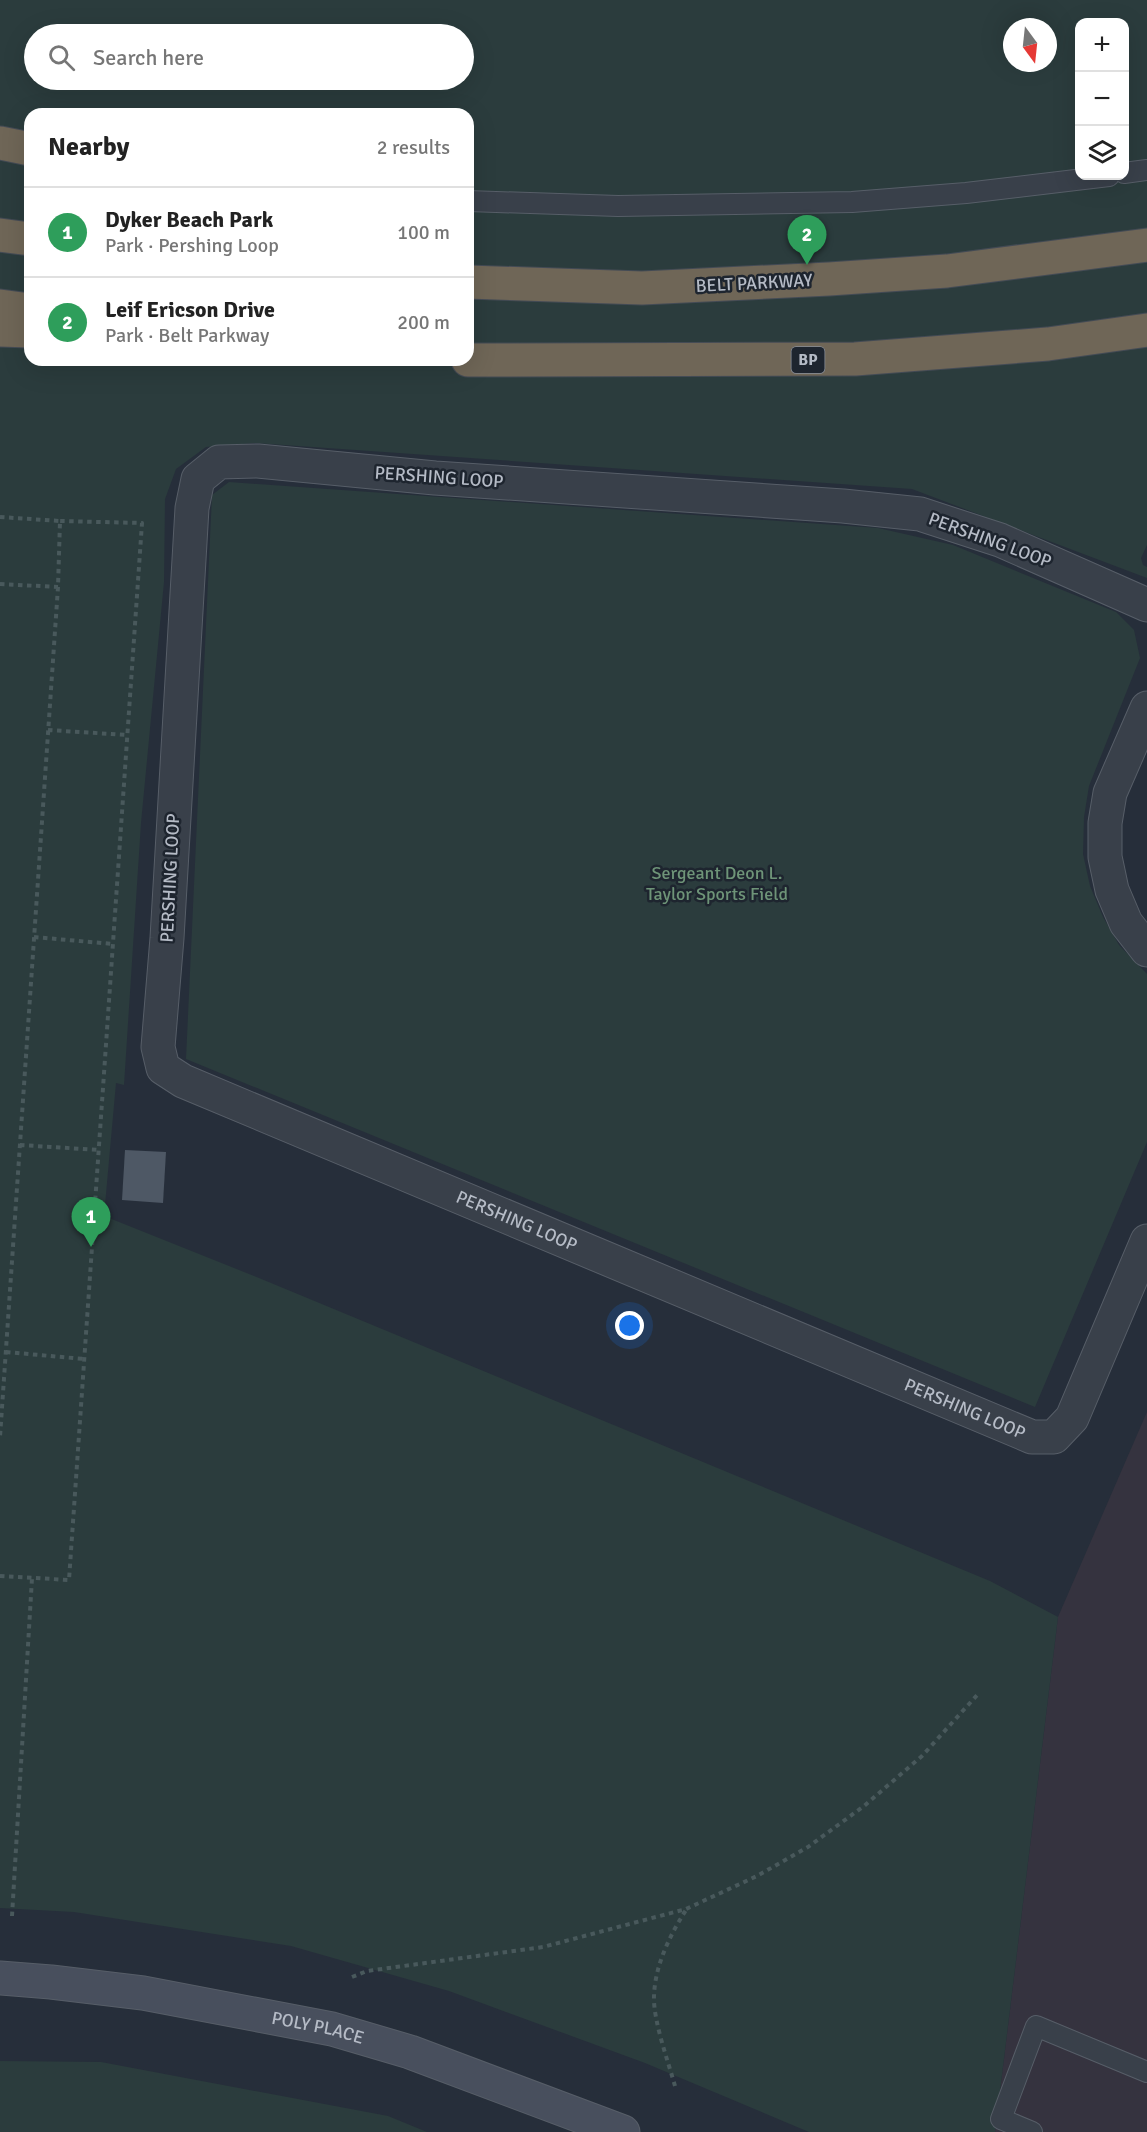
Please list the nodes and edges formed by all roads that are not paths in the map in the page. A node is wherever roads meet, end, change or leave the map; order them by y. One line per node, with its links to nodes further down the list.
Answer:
1 (0, 143): 2 (highway)
2 (24, 148)
3 (1147, 170): 4 (lane)
4 (1129, 172)
5 (1075, 180): 6 (lane)
6 (474, 201)
7 (0, 235): 8 (highway)
8 (24, 238)
9 (1147, 245): 10 (highway, BELT PARKWAY)
10 (474, 282)
11 (0, 306): 12 (highway)
12 (24, 309)
13 (0, 330): 15 (highway)
14 (1147, 330): 16 (highway, BP)
15 (24, 331)
16 (474, 360)
17 (1147, 605): 20 (street, PERSHING LOOP)
18 (1147, 708): 19 (street)
19 (1147, 950)
20 (1147, 1241)
21 (0, 1978): 23 (main road, POLY PLACE)
22 (1147, 2072): 24 (lane)
23 (623, 2132)
24 (1032, 2132)

